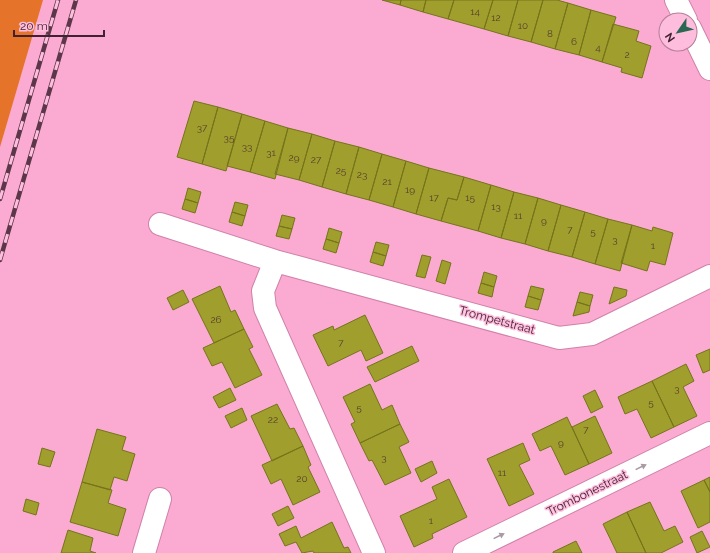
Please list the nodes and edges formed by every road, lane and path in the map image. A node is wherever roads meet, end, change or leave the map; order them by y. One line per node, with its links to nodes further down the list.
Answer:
1 (676, 0): 2 (street)
2 (682, 12)
3 (698, 44): 4 (street)
4 (710, 69)
5 (160, 224): 6 (street, Trompetstraat)
6 (275, 261): 7 (street, Trompetstraat); 11 (street)
7 (710, 276)
8 (710, 433): 12 (street, Trombonestraat, one-way to 8)
9 (160, 499): 10 (street)
10 (144, 553)
11 (374, 553)
12 (464, 553)

